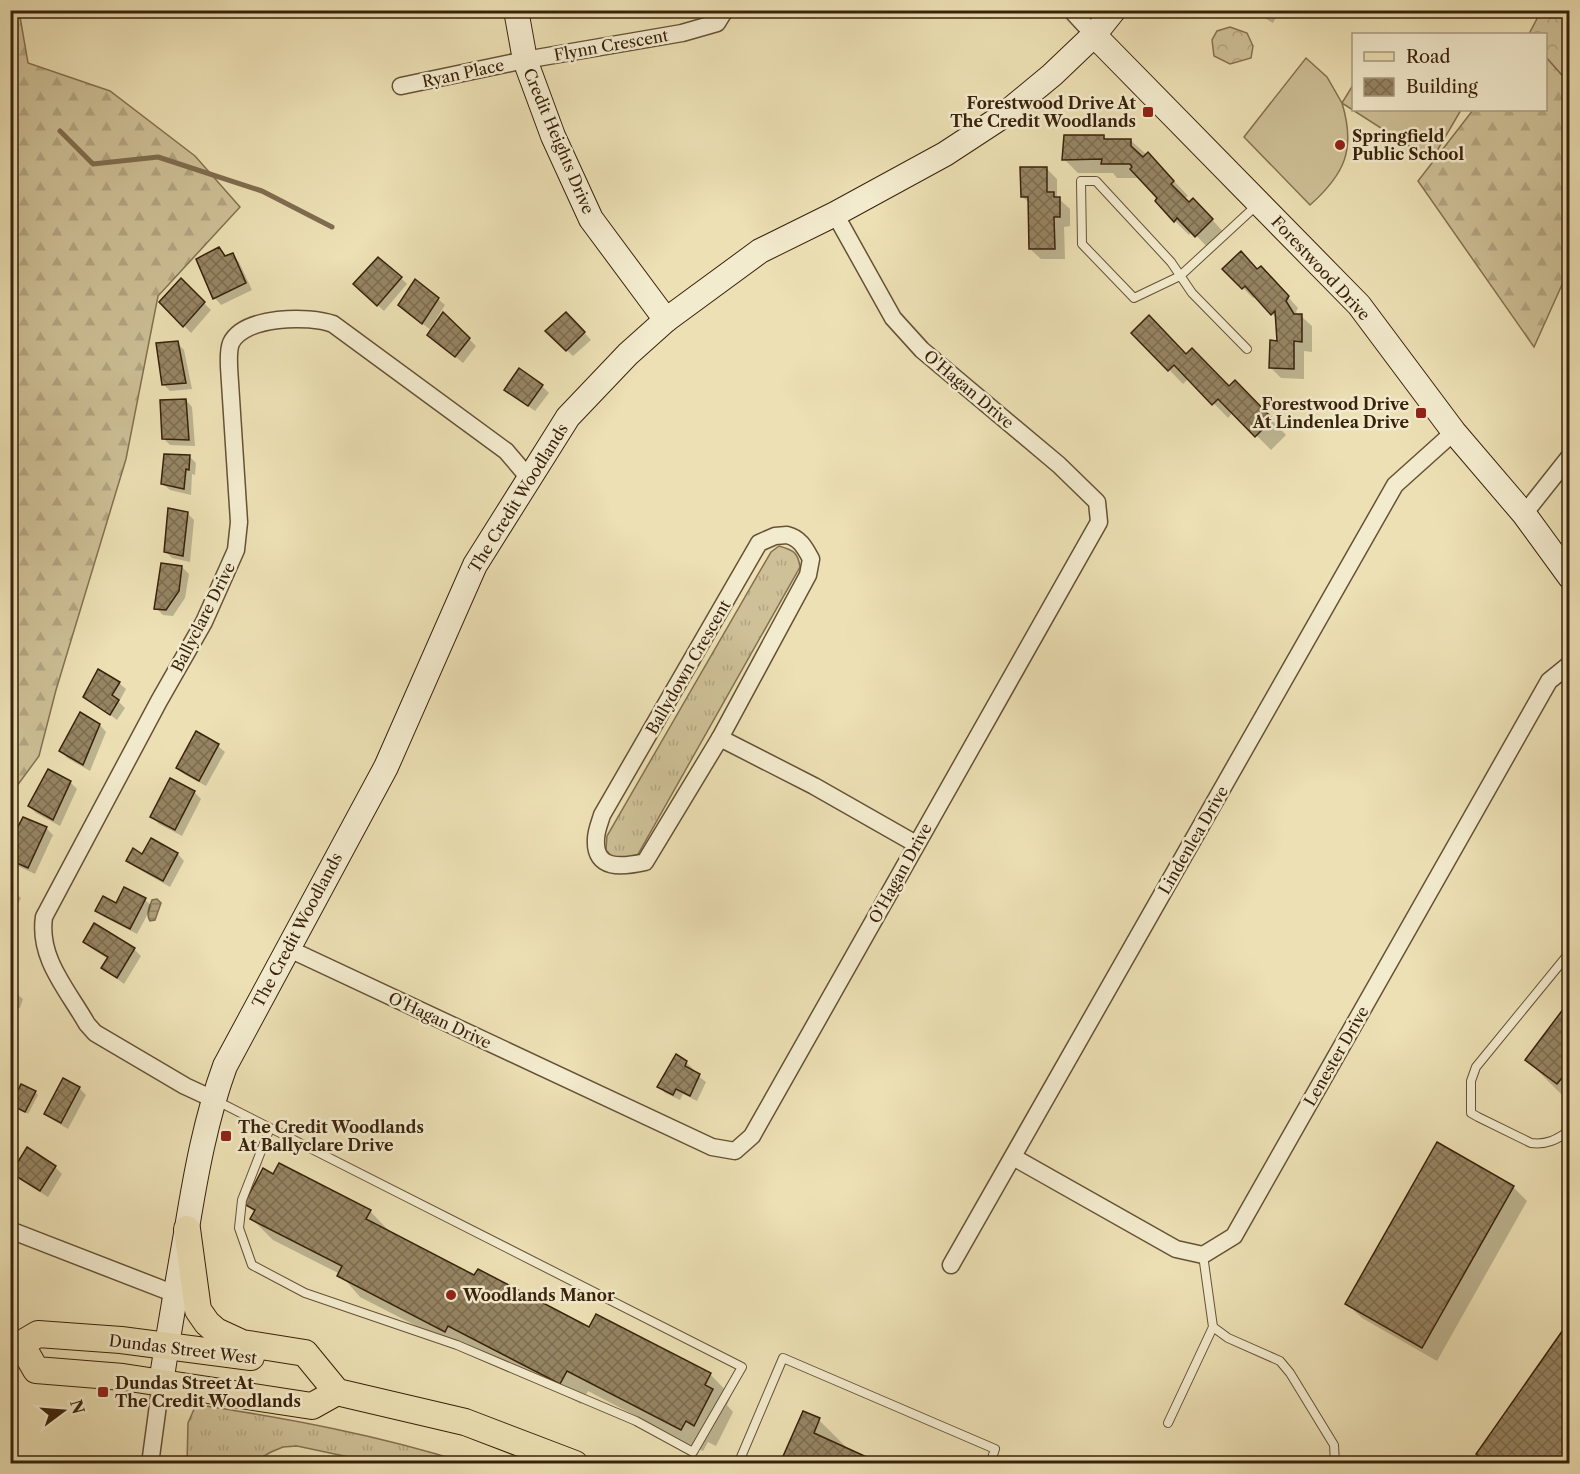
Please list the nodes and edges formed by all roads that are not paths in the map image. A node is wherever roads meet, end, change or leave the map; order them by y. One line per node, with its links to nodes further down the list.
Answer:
1 (516, 10): 6 (street, Credit Heights Drive)
2 (725, 10): 6 (street, Flynn Crescent)
3 (1071, 10): 5 (street)
4 (1114, 10): 5 (street, The Credit Woodlands)
5 (1094, 35): 8 (street, Forestwood Drive); 9 (street, The Credit Woodlands)
6 (525, 60): 7 (street, Ryan Place); 11 (street, Credit Heights Drive)
7 (401, 86)
8 (1260, 202): 10 (lane); 13 (street, Forestwood Drive)
9 (834, 214): 11 (street, The Credit Woodlands); 20 (street, O'Hagan Drive)
10 (1180, 276): 10 (lane); 12 (lane)
11 (666, 320): 15 (street, The Credit Woodlands)
12 (1247, 349)
13 (1454, 432): 16 (street, Forestwood Drive); 26 (street, Lindenlea Drive)
14 (1569, 456): 16 (street)
15 (529, 478): 21 (street, The Credit Woodlands); 23 (street, Ballyclare Drive)
16 (1524, 514): 17 (street, Forestwood Drive)
17 (1569, 577)
18 (1569, 663): 29 (street, Lenester Drive)
19 (720, 738): 19 (street, Ballydown Crescent); 20 (street)
20 (916, 844): 21 (street, O'Hagan Drive)
21 (287, 948): 23 (street, The Credit Woodlands)
22 (1569, 952): 25 (lane)
23 (213, 1099): 24 (lane); 27 (street, The Credit Woodlands)
24 (270, 1128): 24 (lane)
25 (1569, 1130)
26 (1012, 1157): 29 (street); 30 (street, Lindenlea Drive)
27 (187, 1229): 31 (street, The Credit Woodlands); 35 (main road)
28 (10, 1230): 31 (street)
29 (1203, 1255): 32 (lane)
30 (951, 1264)
31 (175, 1294): 34 (street, The Credit Woodlands)
32 (1213, 1327): 38 (lane); 43 (lane)
33 (16, 1344): 34 (main road, Dundas Street West); 36 (main road, Dundas Street West)
34 (167, 1346): 35 (main road, Dundas Street West); 36 (street, The Credit Woodlands)
35 (319, 1369): 37 (main road)
36 (162, 1383): 37 (main road, Dundas Street West); 39 (street)
37 (337, 1392): 40 (main road)
38 (1168, 1423)
39 (150, 1464)
40 (575, 1464)
41 (738, 1464): 42 (lane)
42 (990, 1464)
43 (1335, 1464)

